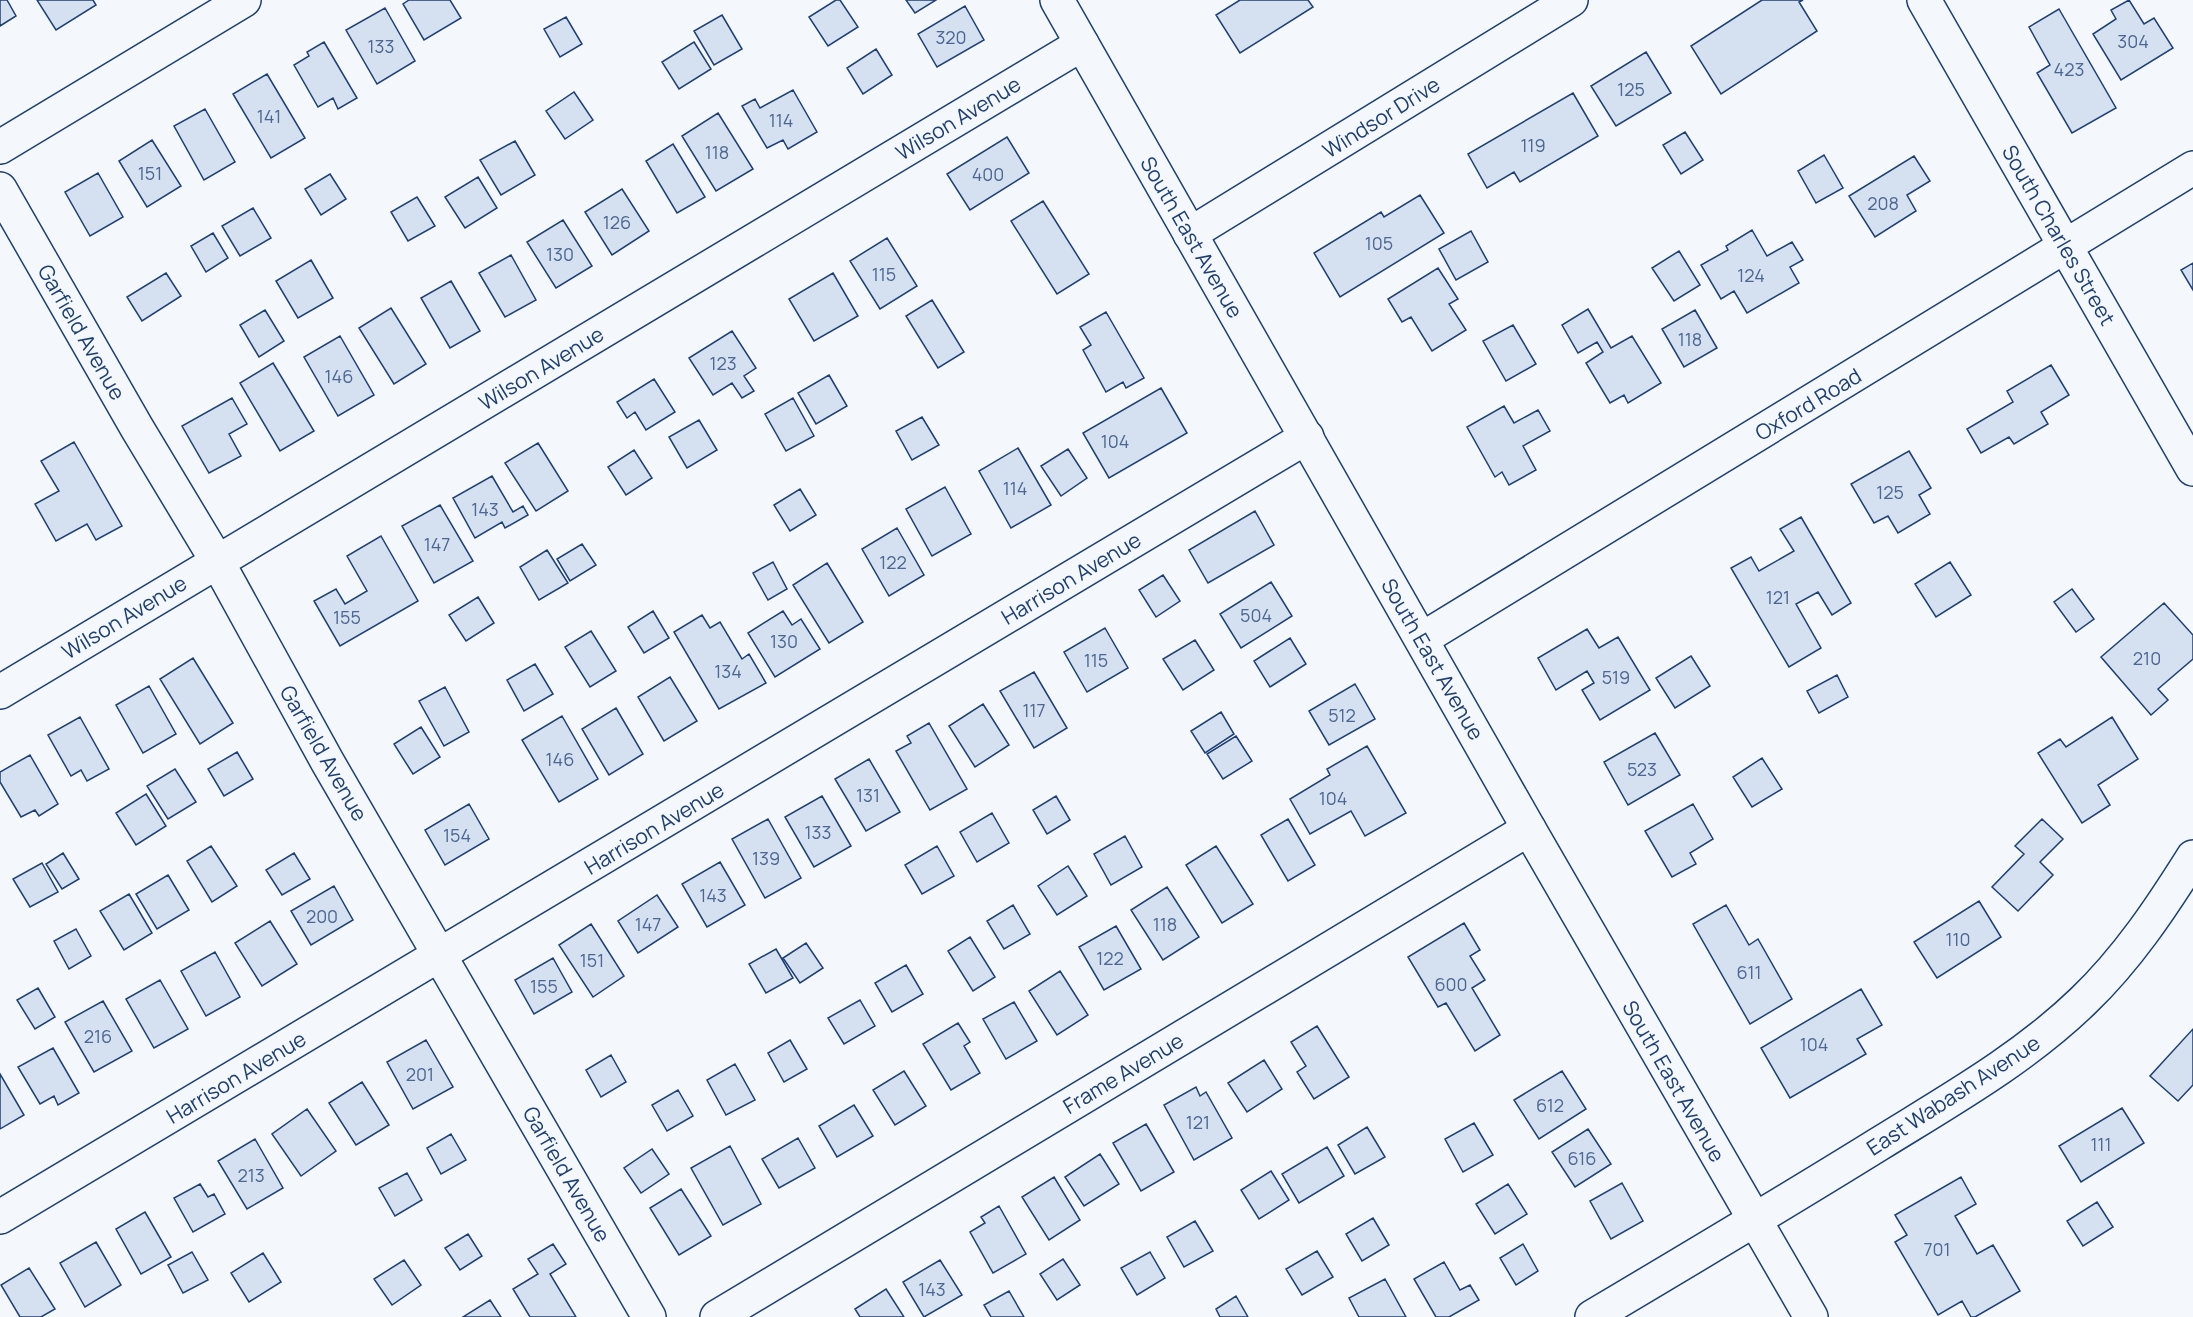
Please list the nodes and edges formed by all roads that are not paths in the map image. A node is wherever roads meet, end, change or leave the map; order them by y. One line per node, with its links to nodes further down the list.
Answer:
1 (244, 0): 6 (street)
2 (1057, 0): 5 (street, South East Avenue)
3 (1571, 0): 9 (street, Windsor Drive)
4 (1924, 0): 10 (street, South Charles Street)
5 (1082, 44): 9 (street, South East Avenue); 13 (street, Wilson Avenue)
6 (0, 147)
7 (2193, 168): 10 (street, Oxford Road)
8 (0, 189): 13 (street, Garfield Avenue)
9 (1190, 234): 11 (street, South East Avenue)
10 (2066, 246): 12 (street, South Charles Street); 14 (street, Oxford Road)
11 (1307, 437): 14 (street, South East Avenue); 18 (street, Harrison Avenue)
12 (2193, 469)
13 (217, 561): 15 (street, Wilson Avenue); 18 (street, Garfield Avenue)
14 (1422, 639): 16 (street, South East Avenue)
15 (0, 692)
16 (1529, 829): 20 (street, South East Avenue); 22 (street, Frame Avenue)
17 (2193, 857): 20 (street, East Wabash Avenue)
18 (441, 955): 19 (street, Harrison Avenue); 21 (street, Garfield Avenue)
19 (0, 1218)
20 (1754, 1221): 23 (street, East Wabash Avenue); 24 (street, South East Avenue)
21 (649, 1317)
22 (717, 1317)
23 (1592, 1317)
24 (1810, 1317)

